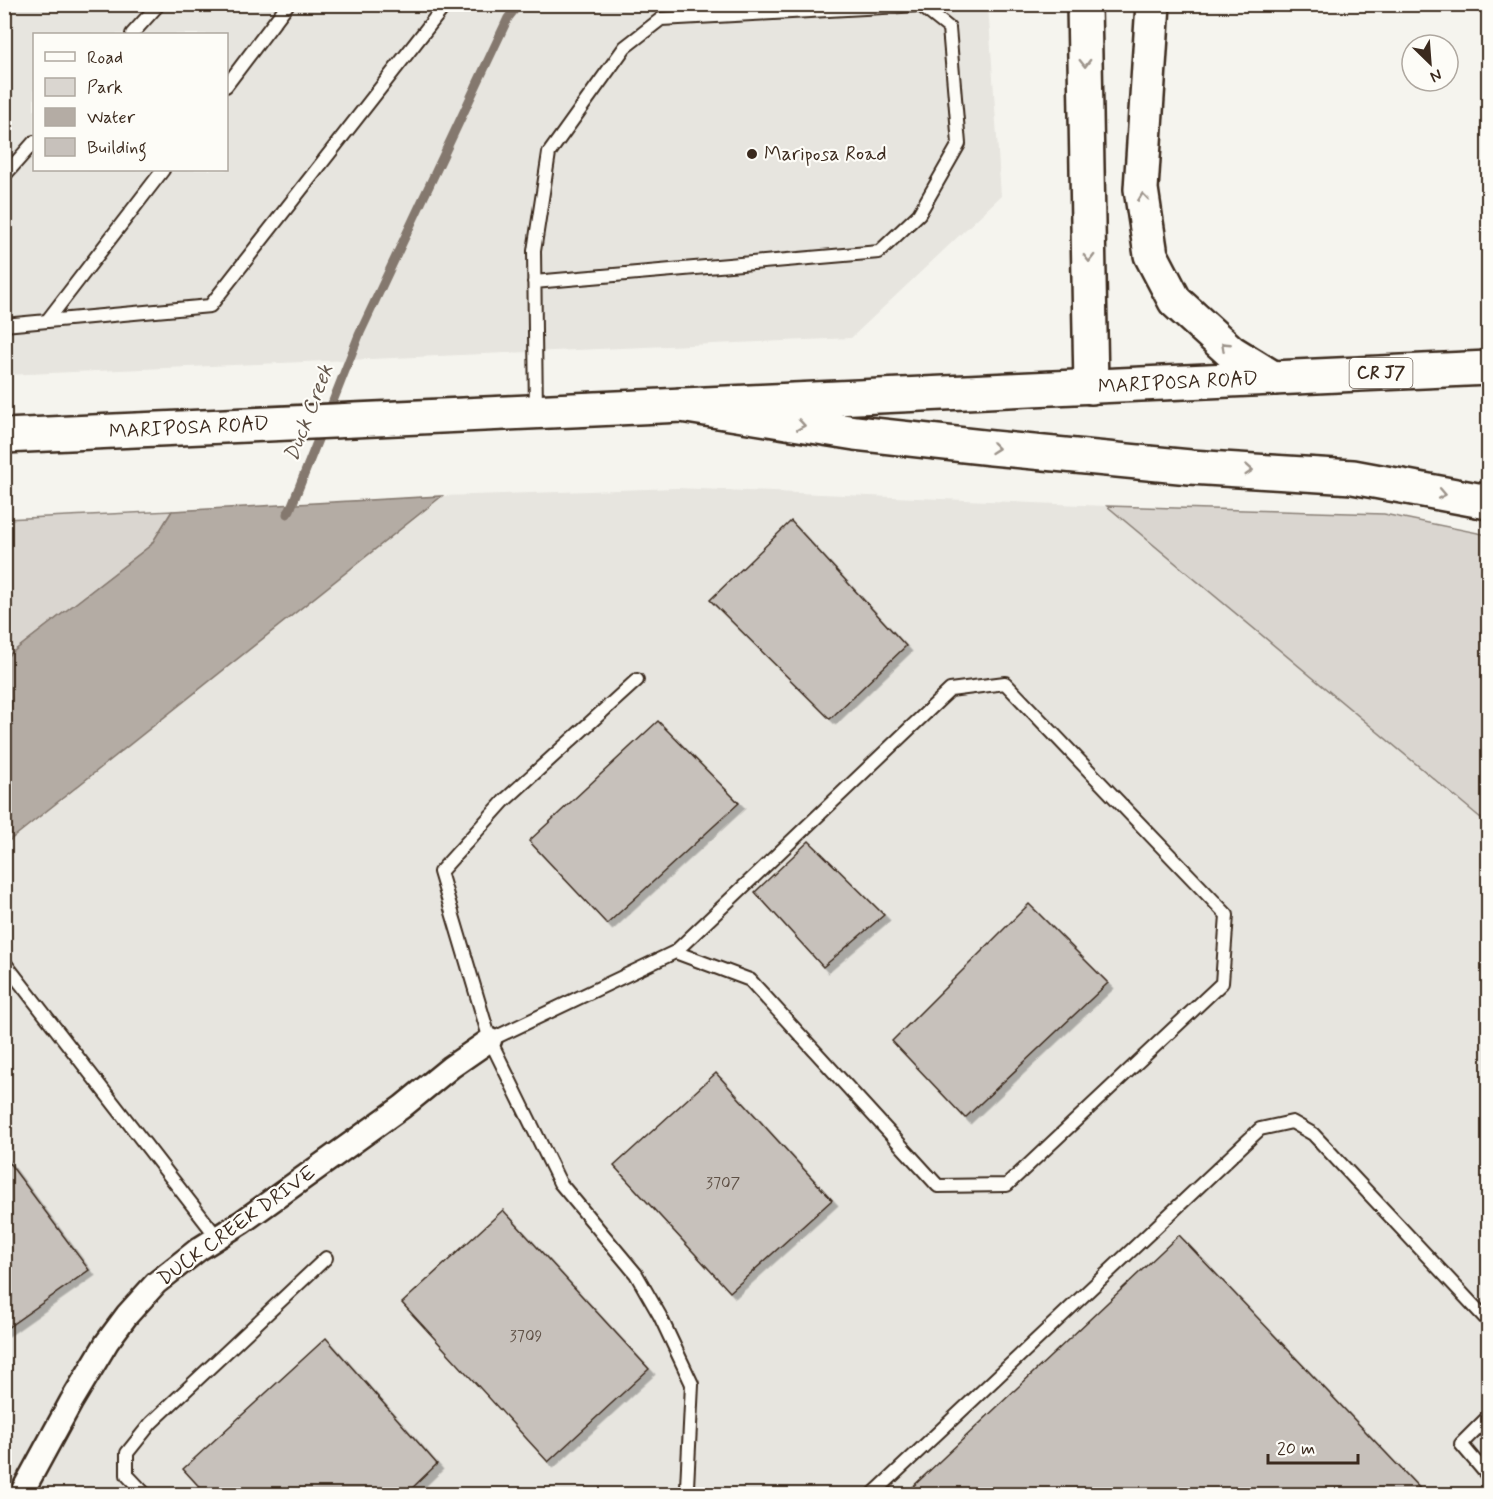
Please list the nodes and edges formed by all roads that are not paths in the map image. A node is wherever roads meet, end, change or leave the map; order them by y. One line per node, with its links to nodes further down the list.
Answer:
1 (159, 4): 6 (lane)
2 (288, 4): 7 (lane)
3 (446, 4): 12 (lane)
4 (1084, 4): 16 (main road, one-way to 16)
5 (1153, 4): 15 (main road, one-way to 5)
6 (133, 33)
7 (228, 83)
8 (33, 143): 10 (lane)
9 (162, 171): 12 (lane)
10 (4, 176)
11 (534, 282): 11 (lane); 18 (lane)
12 (47, 321): 13 (lane)
13 (4, 326)
14 (1488, 368): 15 (main road, MARIPOSA ROAD / CR J7)
15 (1273, 378): 16 (main road, MARIPOSA ROAD / CR J7)
16 (1091, 387): 17 (main road, MARIPOSA ROAD / CR J7)
17 (681, 405): 18 (main road, MARIPOSA ROAD / CR J7); 20 (main road, one-way to 20)
18 (536, 412): 19 (main road, MARIPOSA ROAD / CR J7)
19 (4, 436)
20 (1488, 502)
21 (637, 680): 24 (lane)
22 (675, 952): 22 (lane); 24 (lane)
23 (4, 962): 25 (lane)
24 (490, 1040): 25 (street, DUCK CREEK DRIVE); 30 (lane)
25 (217, 1237): 31 (street, DUCK CREEK DRIVE)
26 (326, 1258): 32 (lane)
27 (1488, 1321): 33 (lane)
28 (1488, 1417): 29 (lane)
29 (1488, 1476)
30 (687, 1487)
31 (21, 1494)
32 (145, 1494)
33 (873, 1494)

